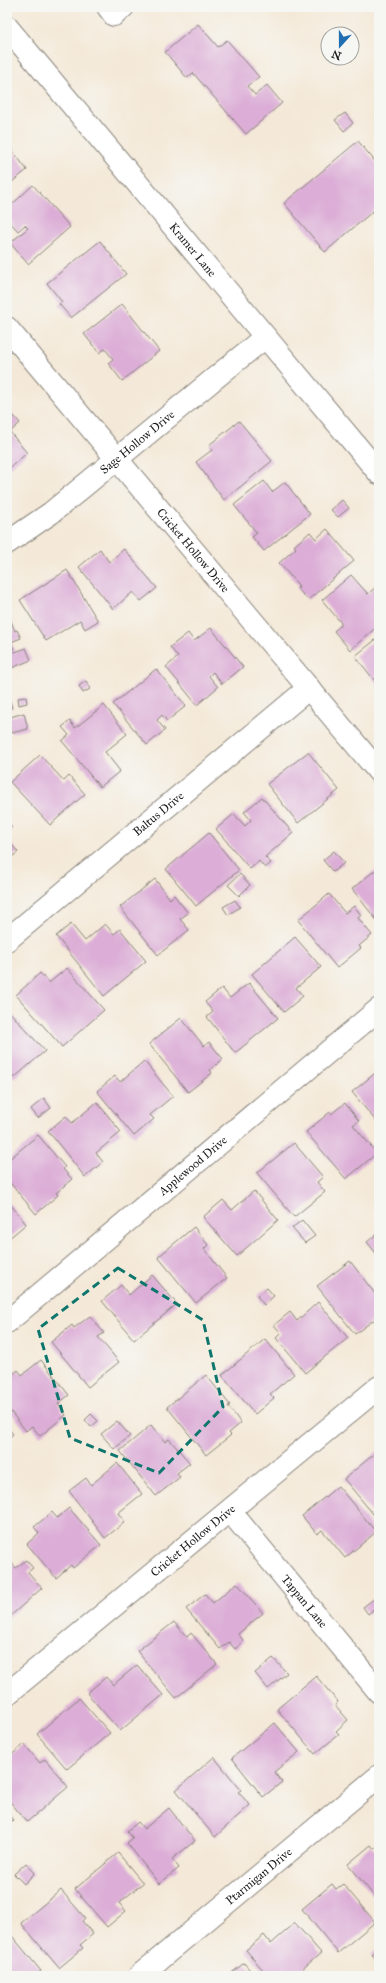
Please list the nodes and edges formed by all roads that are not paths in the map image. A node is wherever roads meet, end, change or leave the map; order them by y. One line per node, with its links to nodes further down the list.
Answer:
1 (7, 27): 3 (street, Kramer Lane)
2 (7, 328): 4 (street, Cricket Hollow Drive)
3 (265, 337): 4 (street, Sage Hollow Drive); 5 (street, Kramer Lane)
4 (117, 460): 6 (street, Sage Hollow Drive); 7 (street, Cricket Hollow Drive)
5 (379, 473)
6 (7, 544)
7 (309, 688): 8 (street, Cricket Hollow Drive); 9 (street, Baltus Drive)
8 (379, 772)
9 (7, 940)
10 (379, 1009): 11 (street, Applewood Drive)
11 (7, 1322)
12 (379, 1387): 13 (street, Cricket Hollow Drive)
13 (230, 1511): 14 (street, Tappan Lane); 15 (street, Cricket Hollow Drive)
14 (379, 1692)
15 (7, 1694)
16 (379, 1776): 17 (street, Ptarmigan Drive)
17 (139, 1976)

